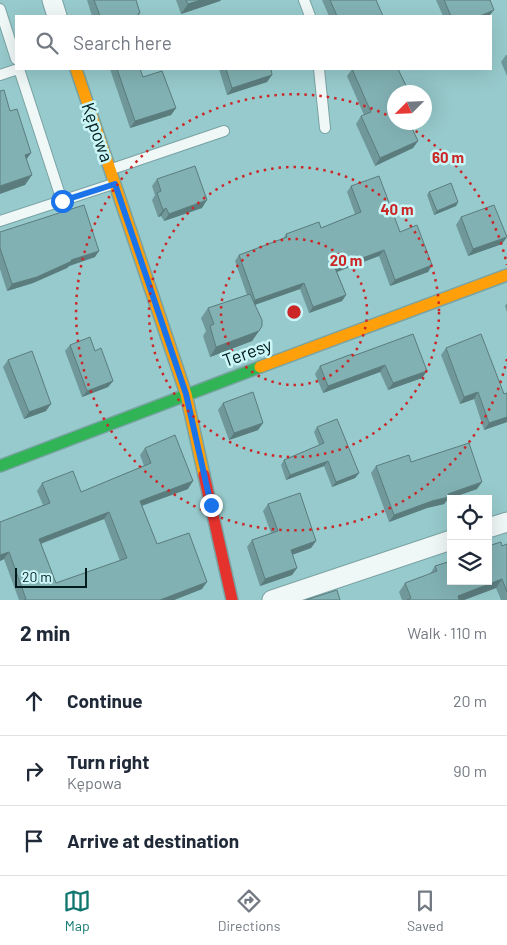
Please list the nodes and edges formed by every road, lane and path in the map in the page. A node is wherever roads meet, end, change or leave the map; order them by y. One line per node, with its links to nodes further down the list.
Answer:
1 (52, 0): 4 (street)
2 (304, 0): 5 (lane)
3 (0, 9): 6 (lane)
4 (57, 15)
5 (310, 15)
6 (15, 56)
7 (16, 70): 11 (lane)
8 (19, 70): 16 (lane)
9 (76, 70): 14 (street, Kępowa)
10 (319, 70): 12 (lane)
11 (0, 75)
12 (326, 128)
13 (224, 132): 14 (lane)
14 (111, 169): 15 (street, Kępowa)
15 (115, 184): 16 (lane); 19 (street, Kępowa)
16 (62, 201): 17 (lane)
17 (0, 221)
18 (507, 275): 19 (street, Teresy)
19 (186, 394): 20 (street, Teresy); 24 (street, Kępowa)
20 (0, 466)
21 (507, 522): 22 (street)
22 (492, 527)
23 (447, 541): 25 (street)
24 (232, 600)
25 (272, 600)

